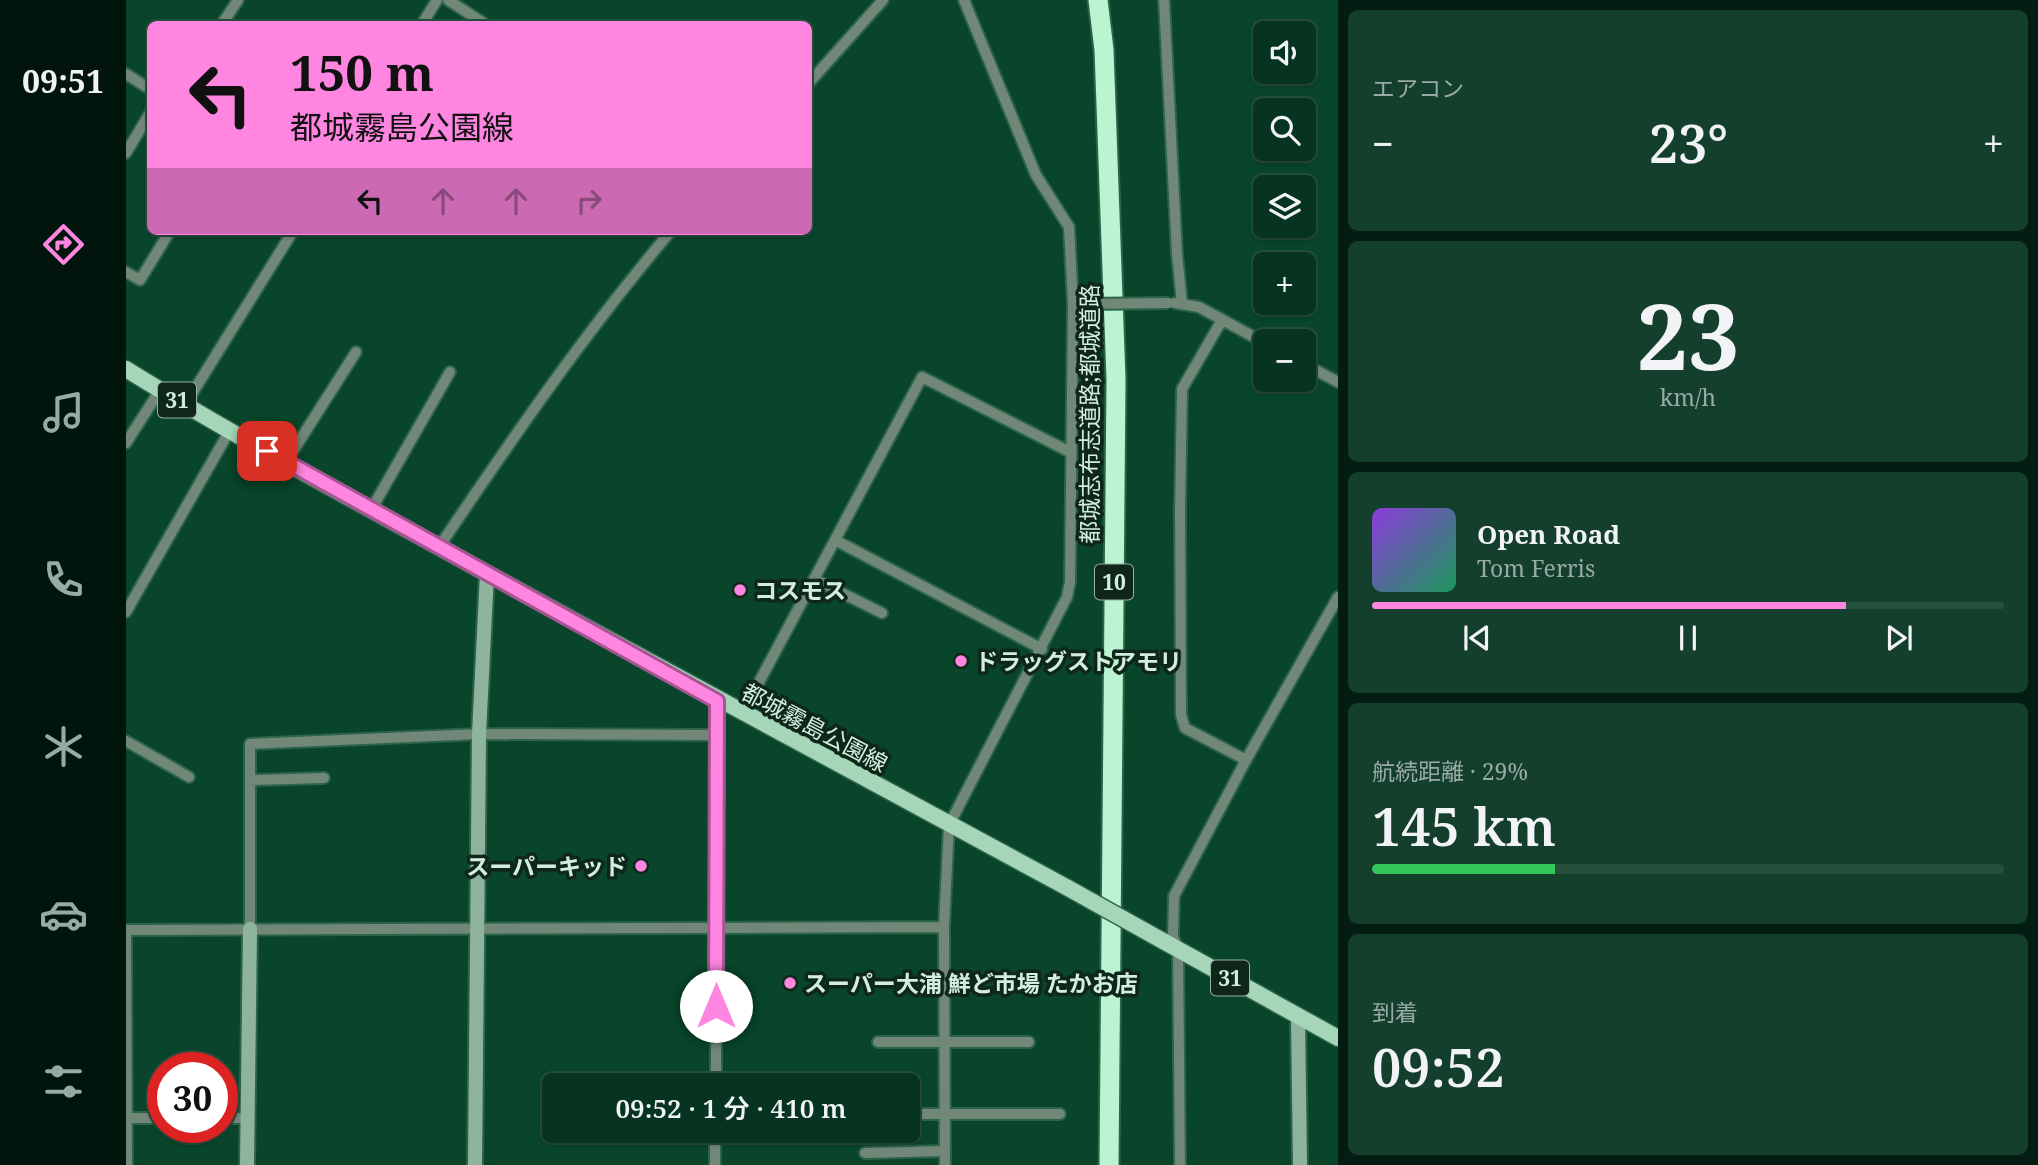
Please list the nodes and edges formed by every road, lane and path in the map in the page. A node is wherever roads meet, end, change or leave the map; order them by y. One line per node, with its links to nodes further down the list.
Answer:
1 (238, 0): 8 (street)
2 (438, 0): 9 (street)
3 (447, 0): 10 (street)
4 (883, 0): 12 (street)
5 (964, 0): 21 (street)
6 (1098, 0): 81 (highway, 都城志布志道路;都城道路 / 10)
7 (1164, 0): 20 (street)
8 (224, 21)
9 (424, 21)
10 (480, 21)
11 (126, 74): 13 (street)
12 (812, 80)
13 (147, 87)
14 (147, 118): 15 (street)
15 (126, 153)
16 (168, 235): 19 (street)
17 (291, 235): 30 (street)
18 (668, 235): 37 (street)
19 (126, 272)
20 (1182, 303): 21 (street, bridge); 22 (street)
21 (1079, 304): 33 (street)
22 (1222, 320): 23 (street); 49 (street)
23 (1253, 337)
24 (356, 352): 34 (street)
25 (126, 369): 29 (main road, 都城霧島公園線 / 31)
26 (1316, 370): 28 (street)
27 (450, 372): 35 (street)
28 (1338, 382)
29 (160, 390): 30 (main road, 都城霧島公園線 / 31); 32 (street)
30 (185, 405): 31 (main road, 都城霧島公園線 / 31)
31 (230, 430): 34 (main road, 都城霧島公園線 / 31); 41 (street)
32 (126, 443)
33 (1070, 452): 36 (street); 43 (street)
34 (286, 462): 35 (main road, 都城霧島公園線 / 31)
35 (371, 509): 37 (main road, 都城霧島公園線 / 31)
36 (835, 540): 39 (street); 43 (street)
37 (439, 547): 38 (main road, 都城霧島公園線 / 31)
38 (487, 573): 44 (main road, 都城霧島公園線 / 31); 46 (street)
39 (814, 579): 42 (street); 45 (street)
40 (1338, 597): 49 (street)
41 (126, 612)
42 (882, 614)
43 (1042, 649): 53 (street)
44 (717, 701): 45 (main road, 都城霧島公園線 / 31); 47 (street)
45 (742, 714): 53 (main road, 都城霧島公園線 / 31)
46 (479, 734): 47 (street); 52 (street); 55 (street)
47 (716, 735): 56 (street)
48 (126, 741): 50 (street)
49 (1246, 760): 59 (street)
50 (189, 777)
51 (324, 778): 52 (street)
52 (250, 780): 57 (street)
53 (948, 824): 54 (street); 59 (main road, 都城霧島公園線 / 31, bridge)
54 (944, 927): 56 (street); 63 (street)
55 (479, 928): 56 (street); 57 (street); 78 (street)
56 (717, 928): 65 (street)
57 (250, 929): 58 (street); 72 (street)
58 (126, 930): 69 (street)
59 (1178, 949): 60 (main road, 都城霧島公園線 / 31); 82 (street)
60 (1298, 1016): 61 (main road, 都城霧島公園線 / 31); 83 (street)
61 (1338, 1038)
62 (878, 1042): 63 (street)
63 (945, 1042): 64 (street); 67 (street)
64 (1029, 1042)
65 (716, 1073)
66 (920, 1114): 67 (street)
67 (945, 1114): 68 (street); 74 (street)
68 (1060, 1114)
69 (126, 1118): 70 (street); 76 (street)
70 (147, 1118)
71 (238, 1118): 72 (street)
72 (248, 1118): 77 (street)
73 (715, 1143): 79 (street)
74 (945, 1151): 75 (street); 80 (street)
75 (865, 1153)
76 (127, 1165)
77 (247, 1165)
78 (475, 1165)
79 (715, 1165)
80 (944, 1165)
81 (1109, 1165)
82 (1180, 1165)
83 (1300, 1165)

